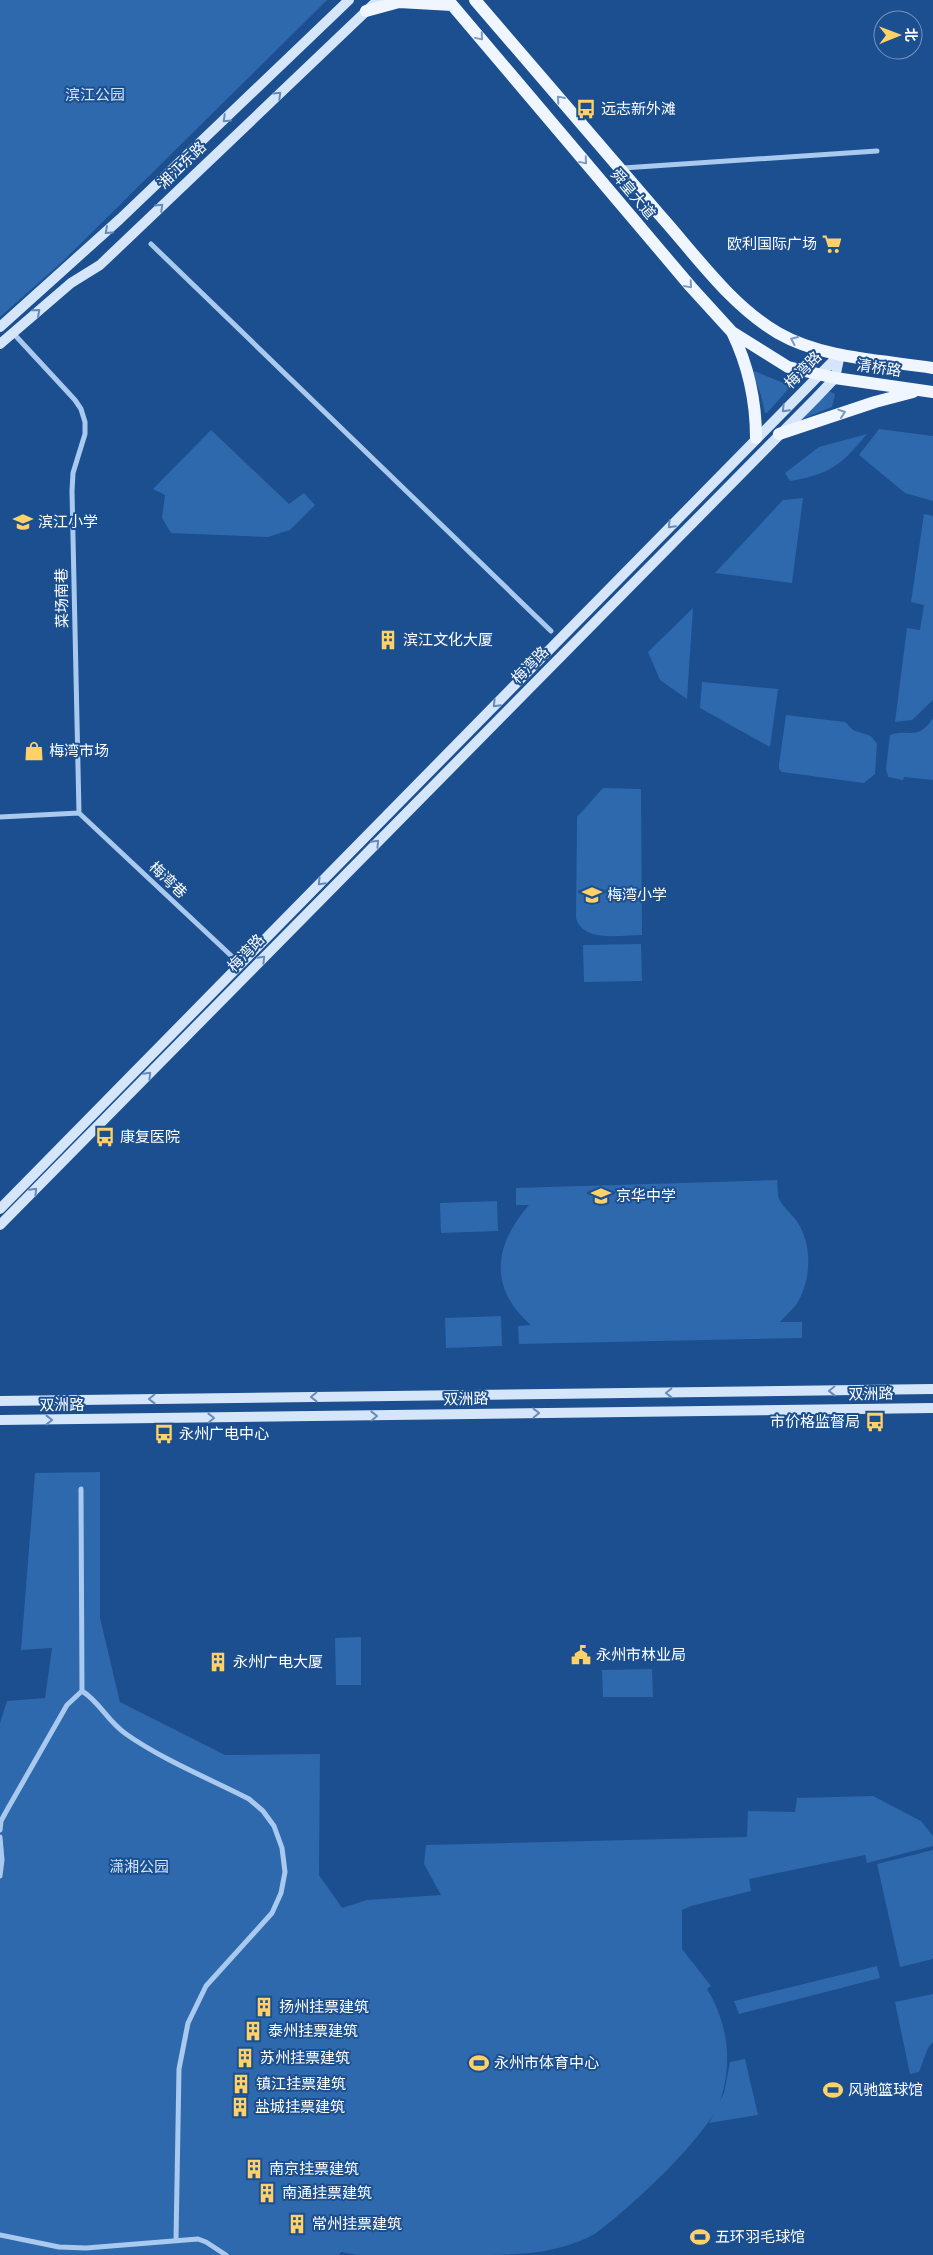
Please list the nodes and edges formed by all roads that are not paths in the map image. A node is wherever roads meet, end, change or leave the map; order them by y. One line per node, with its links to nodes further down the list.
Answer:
1 (349, 0): 6 (main road, 湘江东路)
2 (378, 0): 5 (main road, 湘江东路)
3 (450, 2): 5 (main road); 12 (main road, 舜皇大道, one-way to 12)
4 (478, 2): 9 (main road, 舜皇大道, one-way to 4)
5 (366, 11): 7 (main road, 湘江东路)
6 (327, 22): 7 (main road); 11 (main road, 湘江东路, one-way to 11)
7 (341, 35): 13 (main road, 湘江东路, one-way to 7)
8 (877, 151): 9 (street)
9 (620, 168): 15 (main road, 舜皇大道, one-way to 9)
10 (152, 244): 23 (street)
11 (0, 326)
12 (732, 332): 17 (main road, 舜皇大道); 21 (main road)
13 (13, 333): 14 (main road, 湘江东路); 24 (street, 菜场南巷)
14 (0, 344)
15 (840, 354): 16 (main road, 清桥路); 17 (main road, 梅湾路); 18 (main road, 梅湾路)
16 (933, 368)
17 (820, 375): 18 (main road, 清桥路); 21 (main road, 梅湾路, one-way to 21)
18 (835, 378): 19 (main road, 清桥路); 22 (main road, 梅湾路)
19 (919, 390): 20 (main road, 清桥路); 22 (main road, one-way to 19)
20 (933, 392)
21 (760, 434): 22 (main road); 26 (main road, 梅湾路, one-way to 26)
22 (776, 437): 28 (main road, 梅湾路, one-way to 22)
23 (551, 631)
24 (79, 813): 25 (street); 26 (street, 梅湾巷)
25 (0, 816)
26 (240, 964): 27 (main road, 梅湾路)
27 (0, 1209)
28 (0, 1226)
29 (933, 1389): 30 (main road, 双洲路, one-way to 30)
30 (0, 1401)
31 (933, 1408): 32 (main road, 双洲路, one-way to 31)
32 (0, 1420)
33 (81, 1489): 34 (street)
34 (82, 1691): 35 (street); 39 (street)
35 (0, 1830)
36 (0, 1837): 37 (street)
37 (0, 1876)
38 (0, 2235): 39 (street)
39 (176, 2240): 40 (street)
40 (226, 2255)

